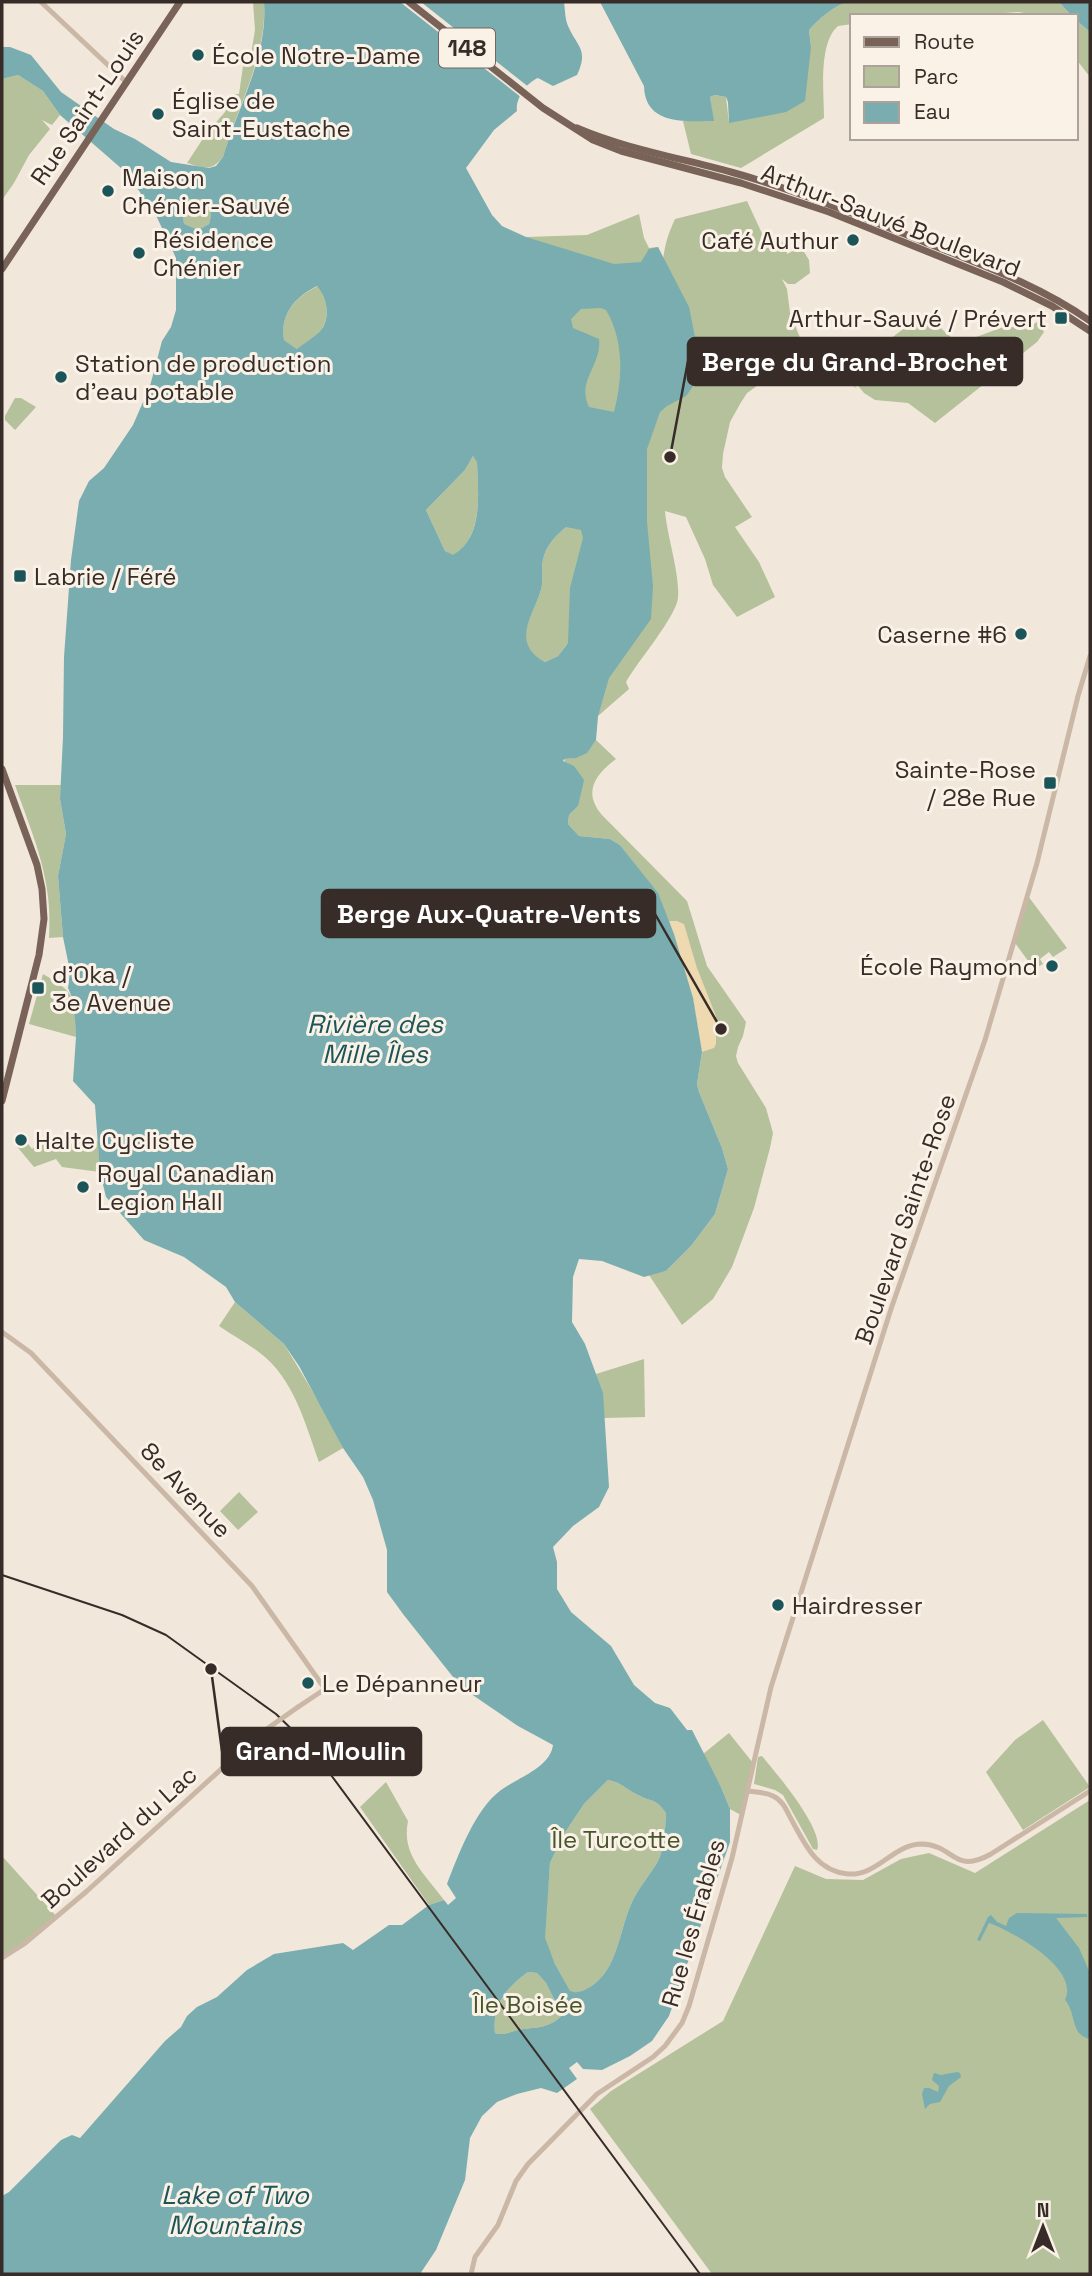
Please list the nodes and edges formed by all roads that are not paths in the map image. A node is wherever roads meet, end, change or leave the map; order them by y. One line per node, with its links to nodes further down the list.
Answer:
1 (41, 2): 4 (street)
2 (180, 2): 4 (main road, Rue Saint-Louis)
3 (409, 2): 5 (main road, Arthur-Sauvé Boulevard / 148)
4 (126, 82): 6 (main road, Rue Saint-Louis)
5 (555, 116): 7 (main road, Arthur-Sauvé Boulevard / 148); 8 (main road, Arthur-Sauvé Boulevard / 148)
6 (2, 269)
7 (1090, 321)
8 (1090, 331)
9 (1090, 656): 14 (street, Boulevard Sainte-Rose)
10 (2, 769): 11 (main road)
11 (2, 1101)
12 (2, 1332): 13 (street, 8e Avenue)
13 (326, 1689): 16 (street, Boulevard du Lac, bridge)
14 (747, 1791): 15 (street); 17 (street, Rue les Érables)
15 (1090, 1791)
16 (2, 1958)
17 (471, 2274)

